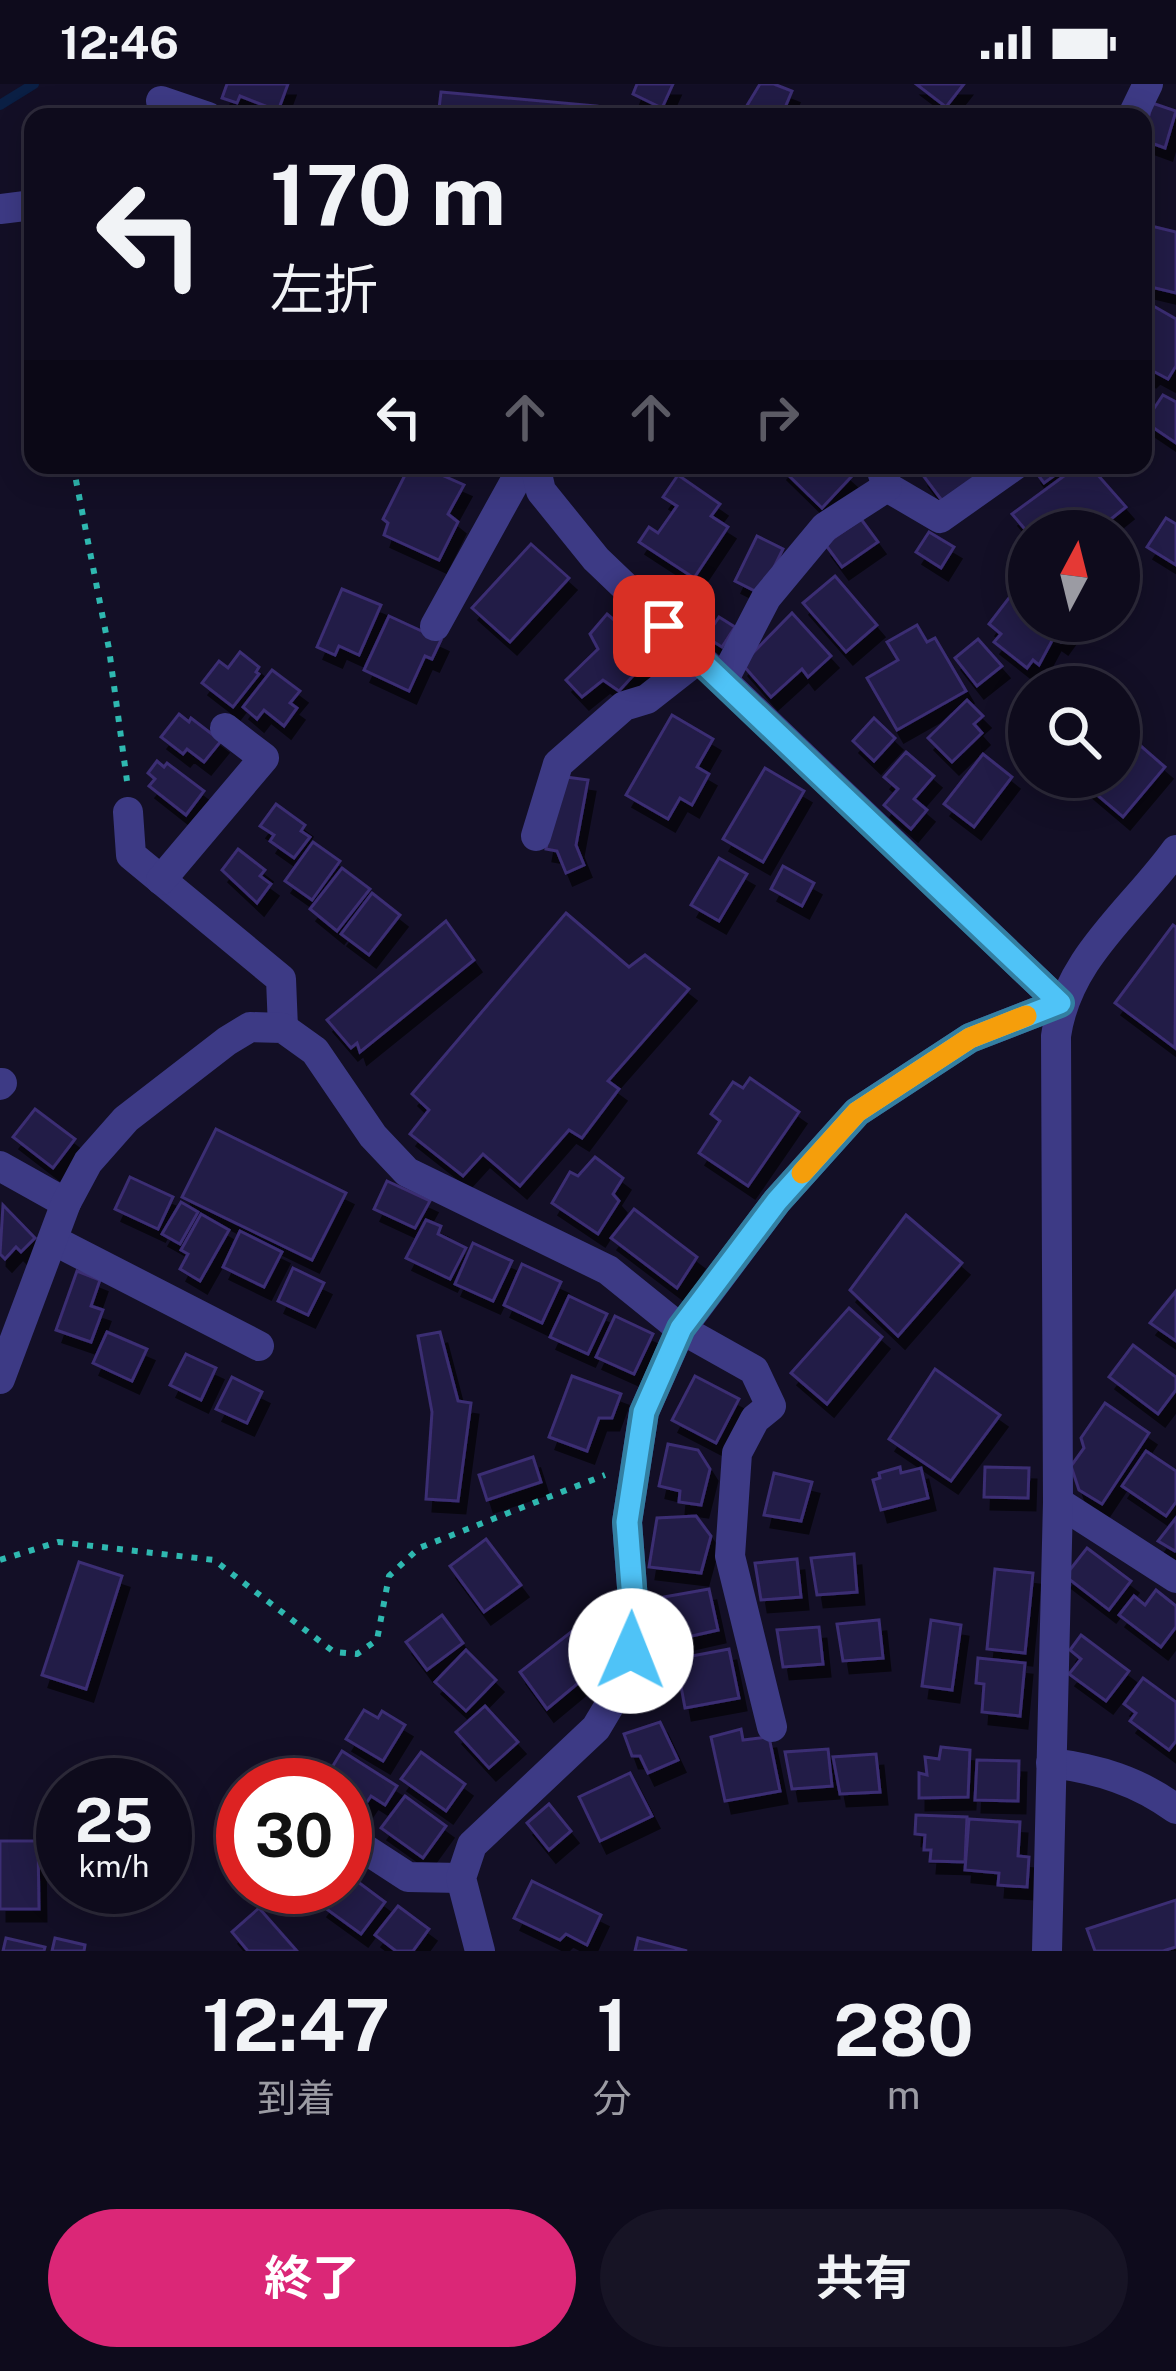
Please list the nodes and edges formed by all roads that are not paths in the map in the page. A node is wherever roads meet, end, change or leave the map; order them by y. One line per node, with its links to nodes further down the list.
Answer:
1 (150, 95): 2 (street)
2 (184, 108)
3 (521, 474): 7 (street)
4 (537, 474): 8 (street)
5 (1002, 474): 6 (street)
6 (883, 476): 9 (street)
7 (435, 626)
8 (698, 659): 9 (street); 12 (street)
9 (723, 681): 15 (street)
10 (225, 728): 14 (street)
11 (128, 812): 14 (street)
12 (536, 836)
13 (1176, 850): 15 (street)
14 (161, 880): 16 (street)
15 (1060, 1003): 20 (street); 23 (street)
16 (283, 1028): 18 (street); 20 (street)
17 (0, 1166): 18 (street)
18 (66, 1203): 19 (street)
19 (53, 1240): 21 (street); 22 (street)
20 (681, 1328): 25 (street); 29 (street)
21 (259, 1346)
22 (0, 1379)
23 (1058, 1502): 24 (street); 26 (street)
24 (1176, 1578)
25 (772, 1726)
26 (1052, 1763): 27 (street); 31 (street)
27 (1176, 1809)
28 (372, 1854): 29 (street)
29 (461, 1878): 30 (street)
30 (480, 1951)
31 (1047, 1951)

